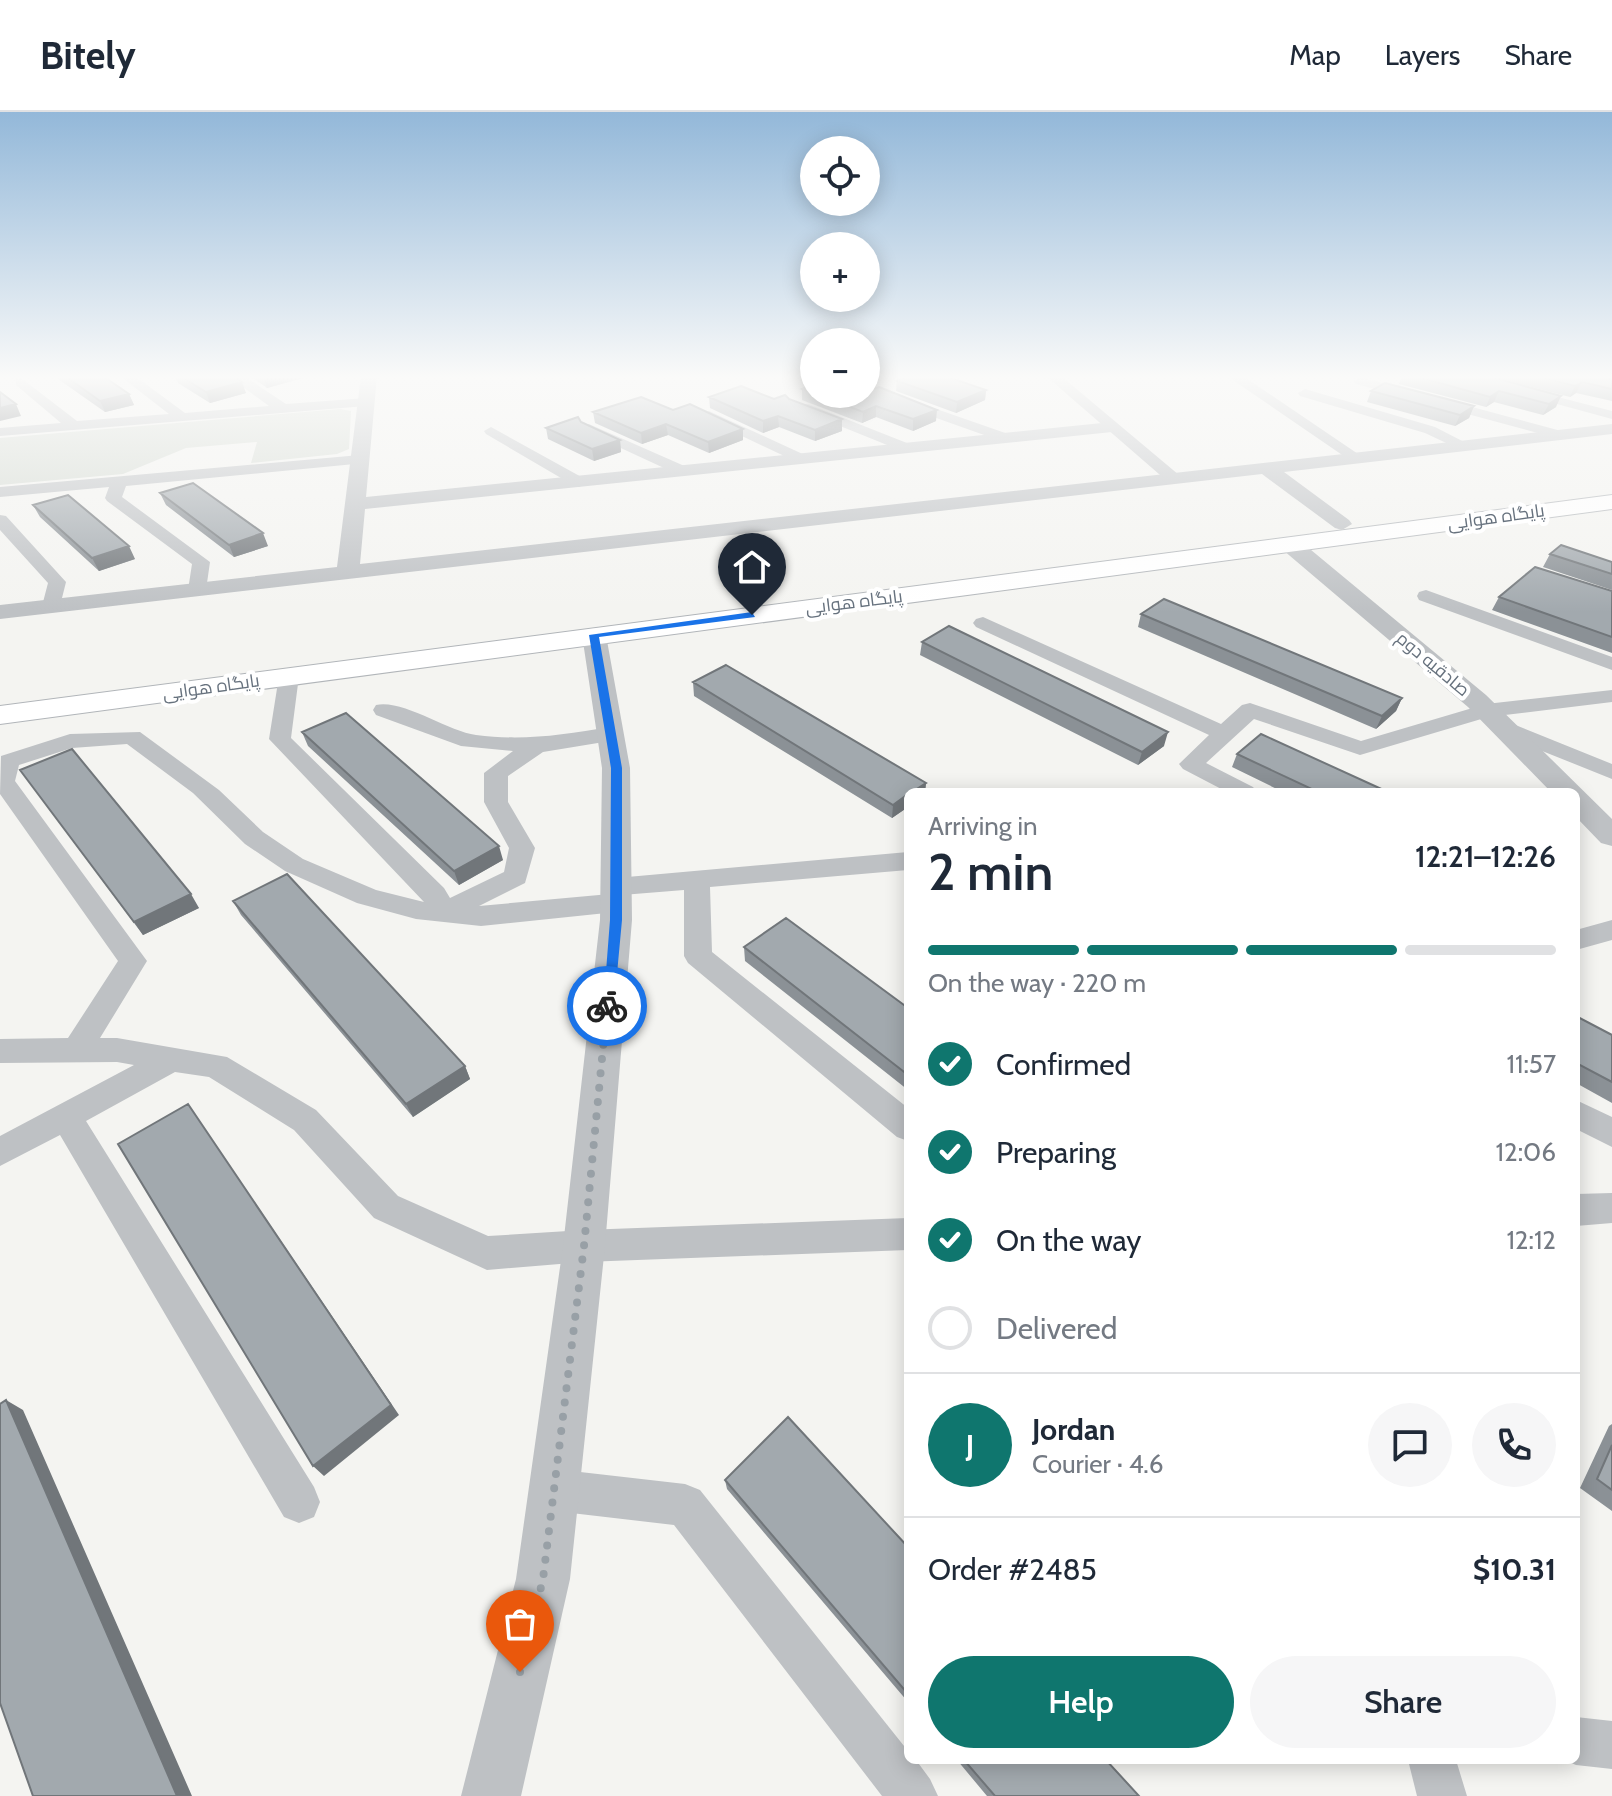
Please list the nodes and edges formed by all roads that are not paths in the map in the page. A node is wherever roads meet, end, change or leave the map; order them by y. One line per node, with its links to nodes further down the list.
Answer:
1 (361, 455): 11 (street)
2 (532, 455): 17 (street)
3 (647, 455): 14 (street)
4 (793, 455): 10 (street)
5 (844, 455): 10 (street)
6 (1145, 455): 15 (street)
7 (1351, 455): 9 (street)
8 (1387, 455): 9 (street)
9 (1356, 458): 12 (street)
10 (802, 459): 14 (street)
11 (360, 460): 13 (street); 22 (street)
12 (1266, 468): 15 (street); 24 (street)
13 (252, 470): 16 (street); 19 (street)
14 (683, 471): 17 (street)
15 (1173, 478): 26 (street)
16 (120, 481): 20 (street); 27 (street)
17 (579, 482): 22 (street)
18 (1612, 488): 24 (main road, پایگاه هوایی)
19 (219, 489)
20 (0, 492)
21 (1612, 502): 25 (main road, پایگاه هوایی)
22 (356, 504): 26 (street)
23 (0, 520): 29 (street)
24 (1342, 524): 25 (main road, پایگاه هوایی)
25 (1284, 539): 32 (main road, پایگاه هوایی); 39 (street, صادقیه دوم)
26 (348, 572): 27 (street)
27 (197, 590): 29 (street)
28 (1426, 596): 33 (street)
29 (52, 606): 30 (street)
30 (0, 612)
31 (983, 623): 41 (street)
32 (592, 628): 34 (main road, پایگاه هوایی); 35 (main road, پایگاه هوایی); 40 (street)
33 (1612, 664)
34 (289, 676): 38 (main road, پایگاه هوایی); 51 (street)
35 (0, 696)
36 (1612, 696): 39 (street)
37 (384, 710): 42 (street)
38 (0, 715)
39 (1495, 719): 41 (street); 43 (street); 45 (street, صادقیه دوم)
40 (610, 734): 42 (street); 50 (street)
41 (1224, 734): 44 (street)
42 (536, 746): 51 (street)
43 (1612, 772)
44 (1237, 788)
45 (1564, 788)
46 (1580, 804): 47 (street)
47 (1612, 836)
48 (904, 861): 49 (street)
49 (697, 880): 50 (street); 59 (street)
50 (616, 895): 51 (street); 65 (street)
51 (441, 914): 54 (street)
52 (1612, 930): 53 (street)
53 (1580, 939)
54 (77, 1050): 55 (street); 56 (street)
55 (0, 1051)
56 (172, 1059): 58 (street); 65 (street)
57 (1580, 1115): 60 (street)
58 (66, 1117): 61 (street); 67 (street)
59 (904, 1124)
60 (1612, 1133)
61 (0, 1152)
62 (1612, 1208): 63 (street)
63 (1580, 1210)
64 (904, 1234): 65 (street)
65 (584, 1246): 66 (street)
66 (554, 1490): 71 (street); 72 (street)
67 (299, 1502)
68 (1580, 1741): 69 (street)
69 (1612, 1745)
70 (1433, 1764): 73 (street)
71 (491, 1796)
72 (913, 1796)
73 (1442, 1796)

